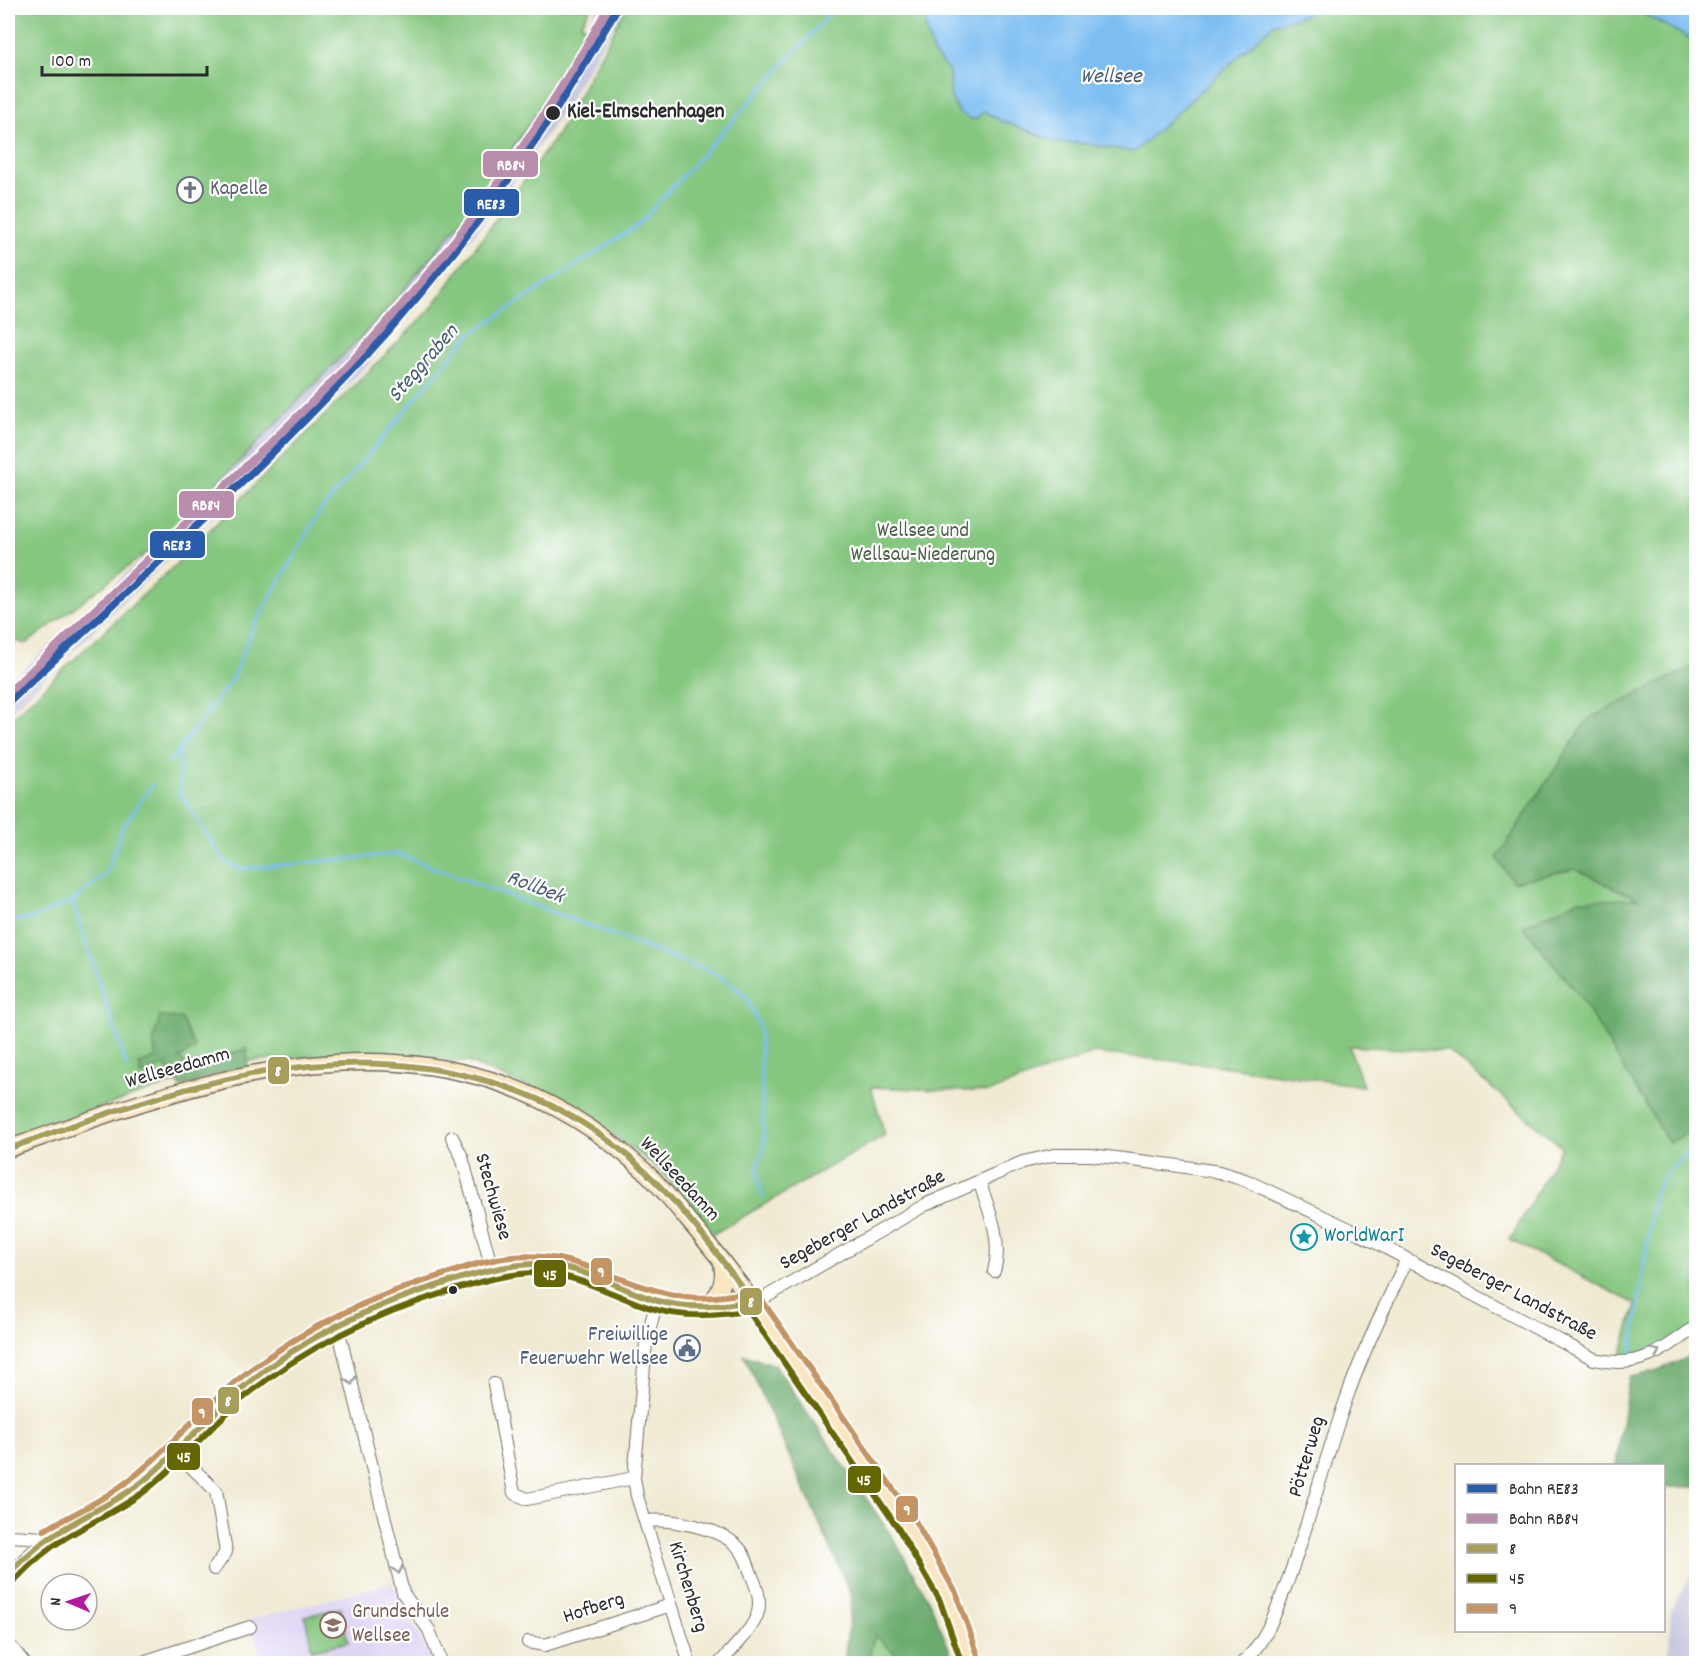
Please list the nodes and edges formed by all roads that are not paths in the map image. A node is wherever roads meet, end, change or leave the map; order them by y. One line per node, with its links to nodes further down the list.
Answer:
1 (452, 1137): 6 (street, Stechwiese)
2 (8, 1149): 4 (main road, Wellseedamm)
3 (979, 1181): 5 (street, Segeberger Landstraße); 7 (street); 9 (street, Segeberger Landstraße)
4 (721, 1258): 9 (main road, Wellseedamm); 10 (main road)
5 (1407, 1259): 12 (street, Segeberger Landstraße, one-way to 12); 31 (street, Pötterweg)
6 (492, 1269): 8 (street, Segeberger Landstraße); 11 (street, Segeberger Landstraße)
7 (994, 1271)
8 (657, 1300): 10 (street, Segeberger Landstraße); 15 (street, Kirchenberg)
9 (752, 1301): 10 (street, Segeberger Landstraße); 30 (main road, Wellseedamm)
10 (706, 1307)
11 (337, 1324): 14 (street, Segeberger Landstraße); 27 (street, one-way to 27)
12 (1696, 1326)
13 (494, 1384): 15 (street)
14 (175, 1451): 18 (street, Segeberger Landstraße); 19 (street)
15 (634, 1478): 16 (street, Kirchenberg)
16 (646, 1521): 21 (street, Kirchenberg); 29 (street, Kirchenberg)
17 (8, 1536): 18 (street)
18 (48, 1538): 20 (street, Segeberger Landstraße)
19 (214, 1569)
20 (8, 1574)
21 (671, 1605): 23 (street, Hofberg); 28 (street, Kirchenberg)
22 (250, 1627): 26 (street)
23 (528, 1642)
24 (8, 1643): 25 (street)
25 (25, 1664)
26 (137, 1664)
27 (442, 1664)
28 (690, 1664)
29 (719, 1664)
30 (972, 1664)
31 (1241, 1664)

